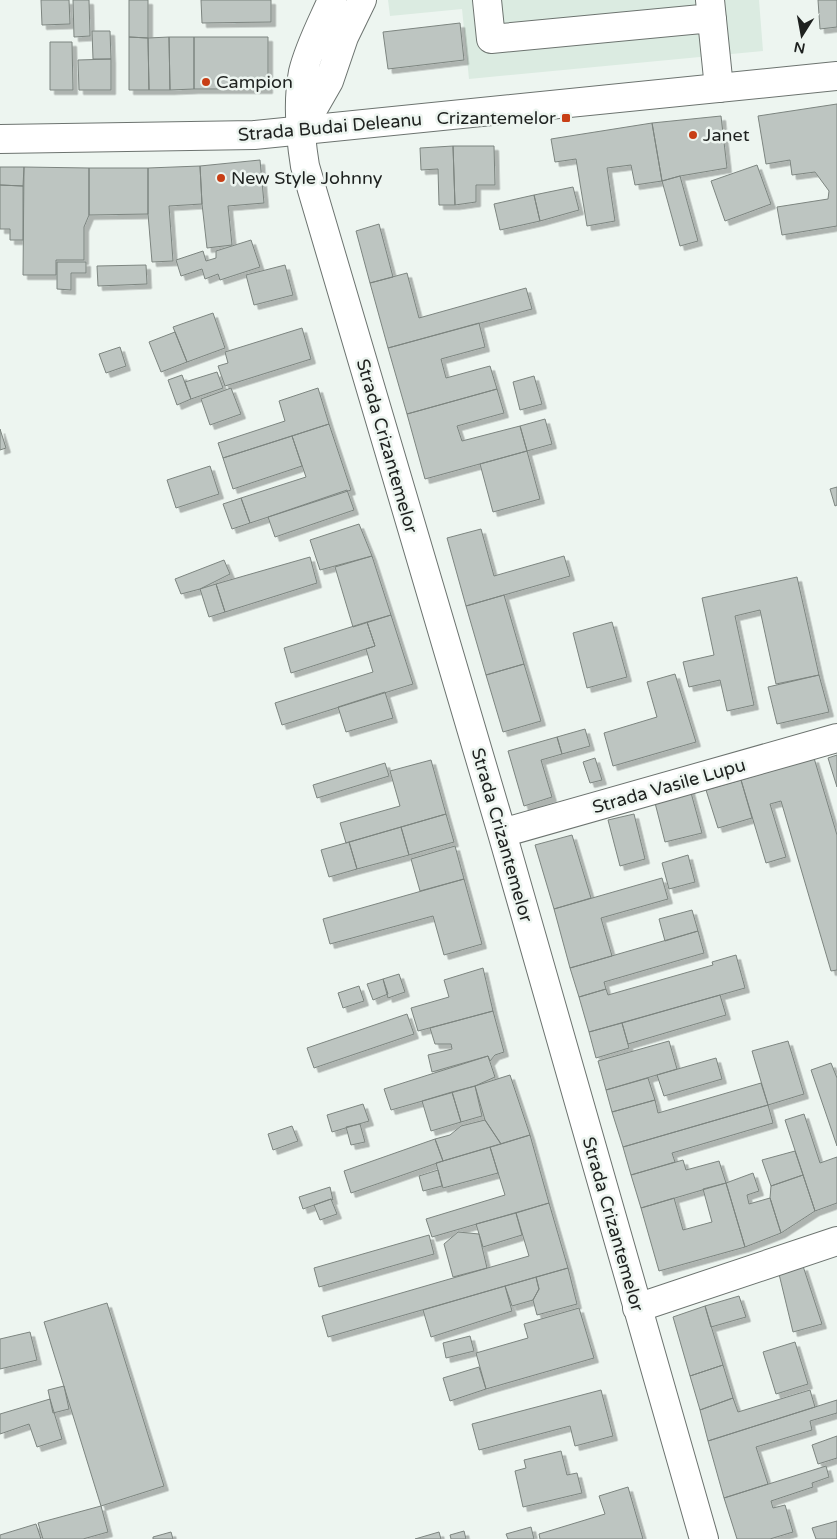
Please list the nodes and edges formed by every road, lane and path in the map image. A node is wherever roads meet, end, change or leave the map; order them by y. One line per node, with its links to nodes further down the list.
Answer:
1 (332, 0): 8 (street, Strada Crizantemelor)
2 (362, 0): 8 (street)
3 (487, 0): 5 (street)
4 (711, 9): 5 (street); 7 (street)
5 (654, 12)
6 (837, 76): 7 (street, Strada Budai Deleanu)
7 (719, 88): 8 (street, Strada Budai Deleanu)
8 (300, 131): 9 (street, Strada Budai Deleanu); 11 (street, Strada Crizantemelor)
9 (0, 139)
10 (837, 738): 11 (street, Strada Vasile Lupu)
11 (502, 833): 13 (street, Strada Crizantemelor)
12 (837, 1241): 13 (street)
13 (637, 1308): 14 (street, Strada Crizantemelor)
14 (704, 1539)

